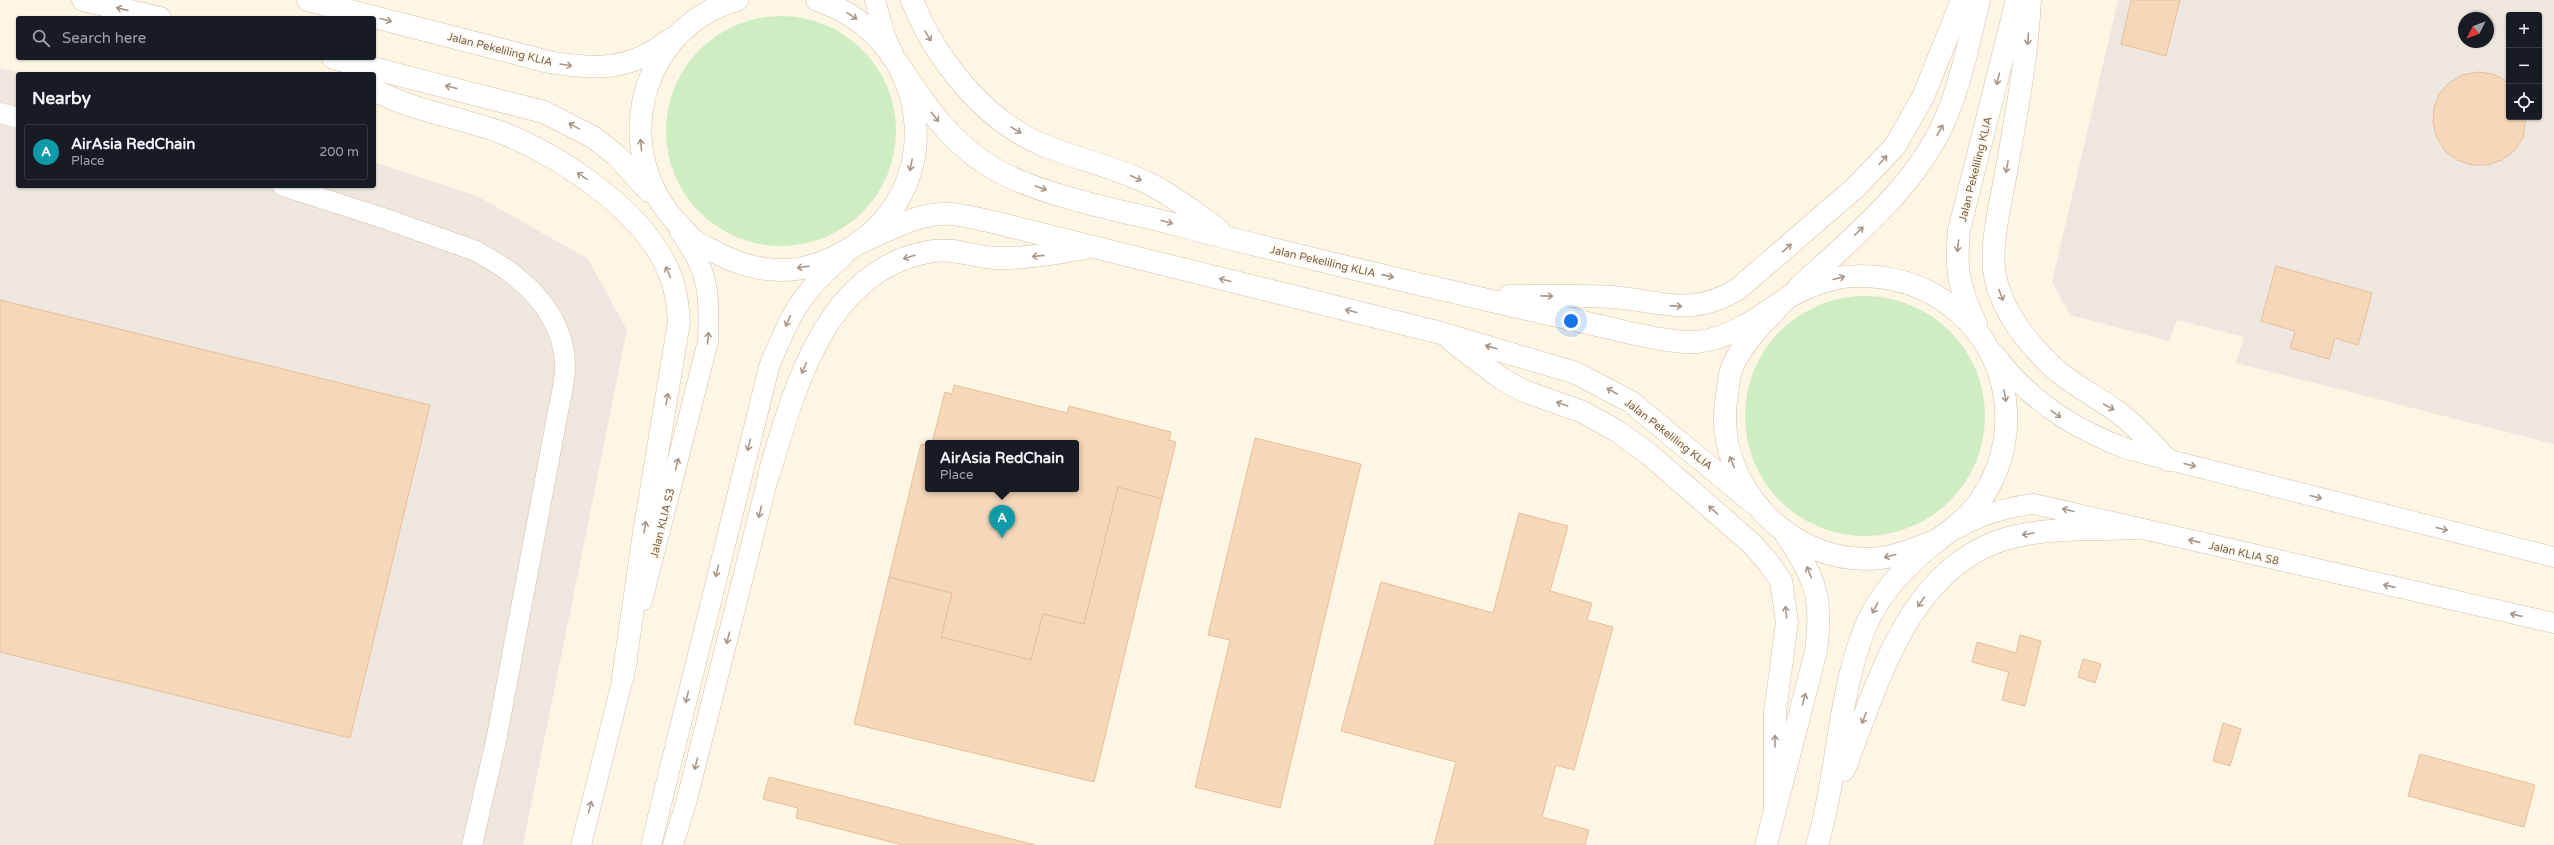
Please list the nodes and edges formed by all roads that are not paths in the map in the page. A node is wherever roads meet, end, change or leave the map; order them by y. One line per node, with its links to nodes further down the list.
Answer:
1 (83, 0): 12 (main road, one-way to 1)
2 (308, 0): 13 (main road, Jalan Pekeliling KLIA, one-way to 13)
3 (713, 0): 15 (street)
4 (737, 0): 15 (main road, Jalan Pekeliling KLIA)
5 (817, 0): 18 (main road, Jalan Pekeliling KLIA, one-way to 18)
6 (875, 0): 18 (street)
7 (912, 0): 25 (main road, one-way to 25)
8 (1962, 0): 28 (main road, one-way to 8)
9 (1979, 0): 29 (main road, Jalan Pekeliling KLIA, one-way to 9)
10 (2017, 0): 31 (main road, Jalan Pekeliling KLIA, one-way to 31)
11 (2030, 0): 32 (main road, one-way to 32)
12 (151, 16)
13 (370, 16)
14 (376, 17): 15 (main road, Jalan Pekeliling KLIA, one-way to 15)
15 (686, 27): 24 (main road, Jalan Pekeliling KLIA, one-way to 15)
16 (319, 60): 19 (main road)
17 (340, 60): 24 (main road, Jalan Pekeliling KLIA, one-way to 17)
18 (897, 62): 25 (main road, Jalan Pekeliling KLIA, one-way to 25); 26 (main road, Jalan Pekeliling KLIA, one-way to 26)
19 (341, 72)
20 (376, 91): 40 (main road, one-way to 20)
21 (0, 113): 22 (street)
22 (16, 117)
23 (289, 188): 43 (street)
24 (664, 209): 26 (main road, Jalan Pekeliling KLIA, one-way to 24); 40 (street, Jalan KLIA S3, one-way to 24)
25 (1235, 240): 28 (main road, Jalan Pekeliling KLIA, one-way to 28)
26 (862, 242): 27 (main road, Jalan Pekeliling KLIA); 45 (street, one-way to 45)
27 (1090, 247): 30 (main road, Jalan Pekeliling KLIA, one-way to 27); 33 (main road, one-way to 33)
28 (1466, 295): 29 (main road, Jalan Pekeliling KLIA)
29 (1790, 296): 31 (main road, Jalan Pekeliling KLIA, one-way to 31); 34 (main road, Jalan Pekeliling KLIA, one-way to 29)
30 (1441, 333): 34 (main road, Jalan Pekeliling KLIA, one-way to 30); 41 (main road, one-way to 30)
31 (1982, 336): 32 (street, one-way to 32); 37 (main road, Jalan Pekeliling KLIA, one-way to 37)
32 (2168, 460): 38 (street, one-way to 38)
33 (770, 474): 46 (street, one-way to 46)
34 (1752, 502): 36 (main road, Jalan Pekeliling KLIA)
35 (2136, 528): 37 (street, Jalan KLIA S8, one-way to 37); 39 (street, Jalan KLIA S8, one-way to 35); 42 (main road, one-way to 42)
36 (1784, 533): 37 (main road, Jalan Pekeliling KLIA, one-way to 36); 41 (main road, one-way to 36)
37 (1940, 539): 42 (main road, one-way to 42)
38 (2554, 557)
39 (2554, 623)
40 (623, 677): 44 (street, Jalan KLIA S3, one-way to 40)
41 (1775, 808): 47 (main road)
42 (1826, 813): 48 (main road)
43 (472, 845)
44 (580, 845)
45 (651, 845)
46 (673, 845)
47 (1766, 845)
48 (1817, 845)

